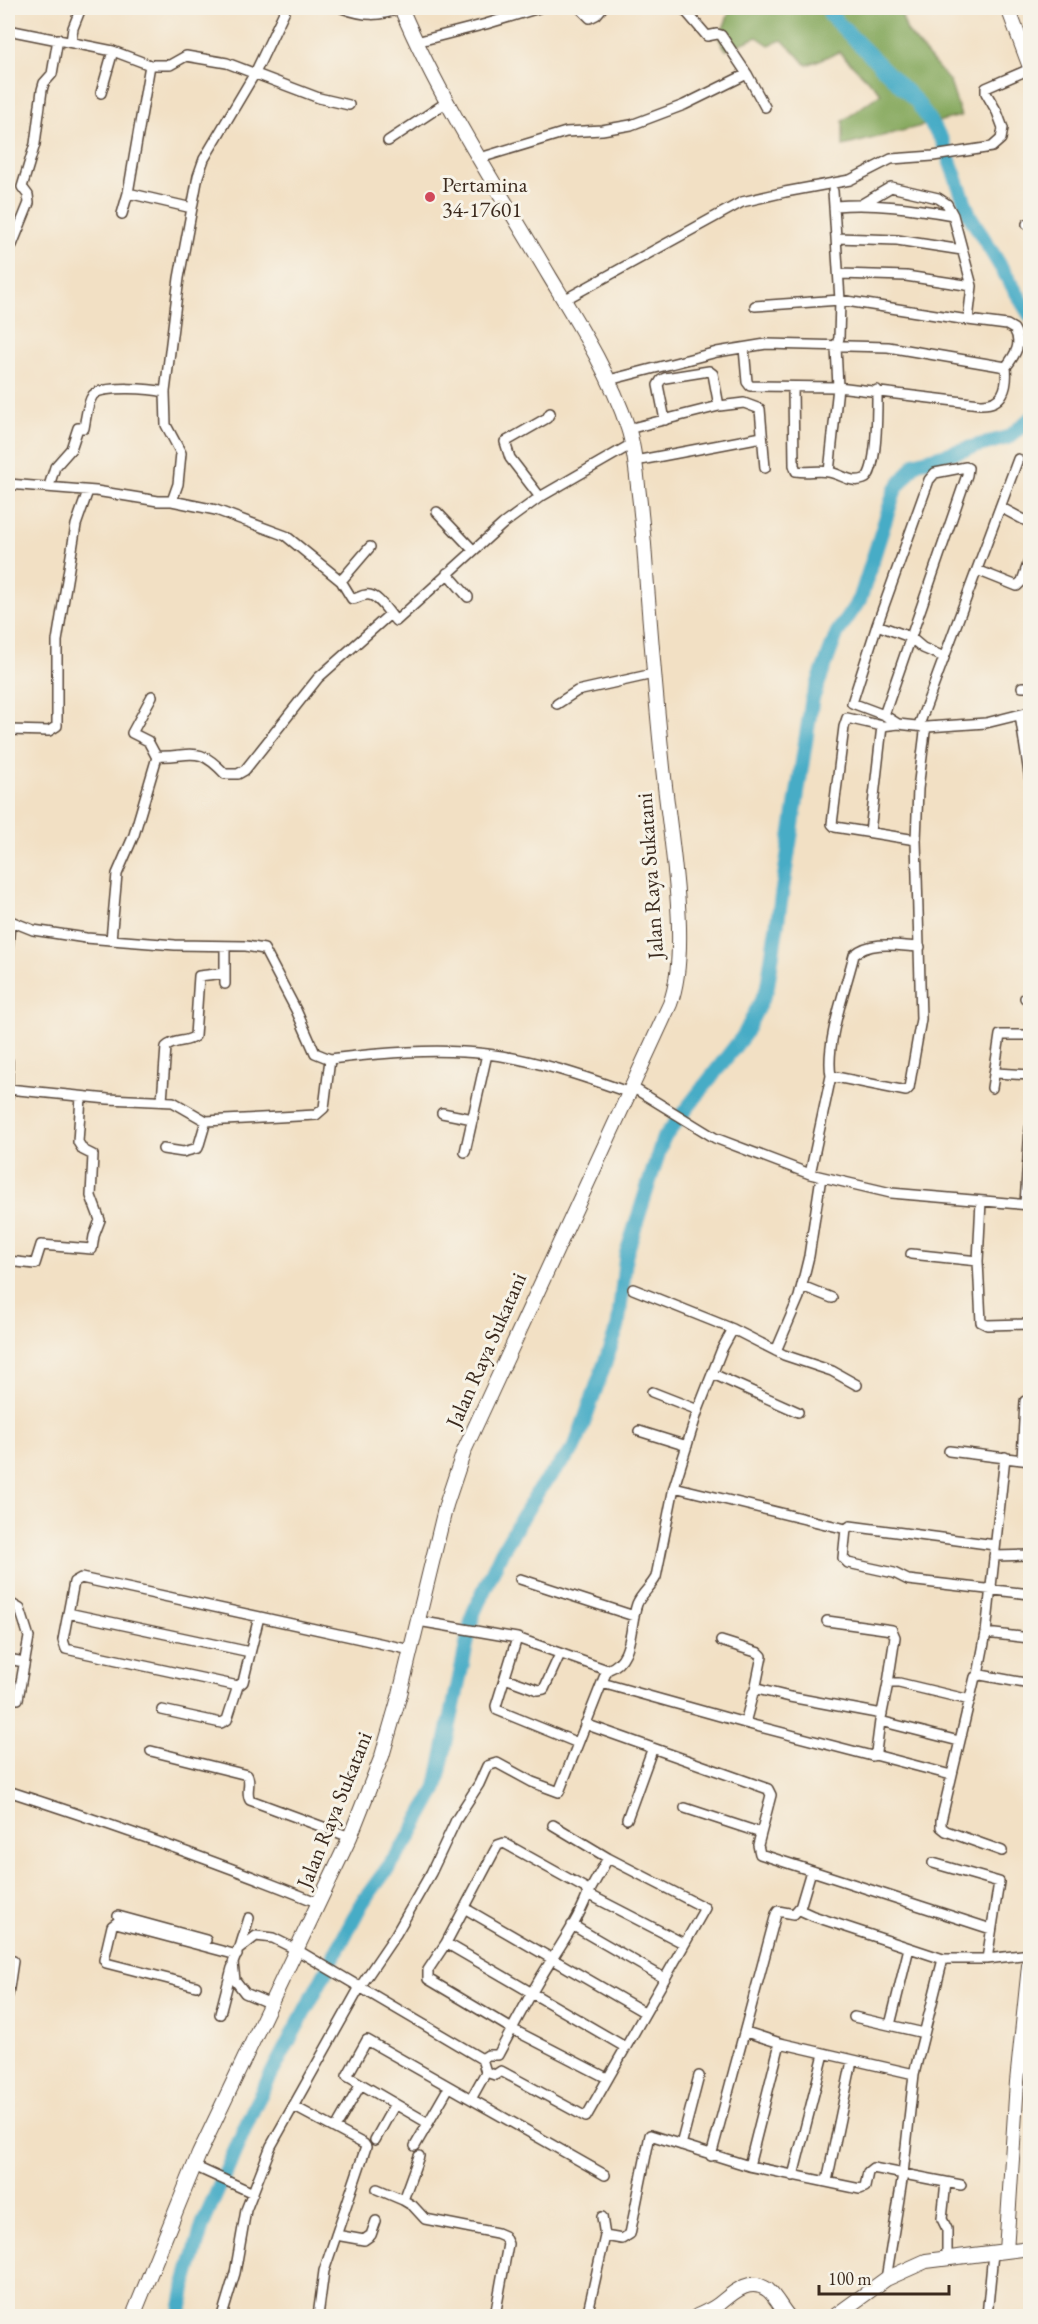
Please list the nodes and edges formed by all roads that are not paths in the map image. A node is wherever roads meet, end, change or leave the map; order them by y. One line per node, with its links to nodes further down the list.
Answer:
1 (81, 8): 12 (street)
2 (286, 8): 17 (street)
3 (342, 8): 4 (street)
4 (401, 8): 13 (main road, Jalan Raya Sukatani)
5 (539, 8): 13 (street)
6 (580, 8): 7 (street)
7 (602, 8)
8 (683, 8): 18 (street)
9 (1008, 8): 16 (main road)
10 (8, 30): 11 (street)
11 (57, 39): 12 (street); 33 (street)
12 (71, 42): 14 (street)
13 (416, 42): 20 (main road, Jalan Raya Sukatani)
14 (112, 51): 15 (street); 19 (street)
15 (150, 65): 17 (street); 26 (street)
16 (1030, 68): 37 (street)
17 (255, 73): 21 (street); 29 (street)
18 (747, 74): 22 (street); 24 (street)
19 (101, 93)
20 (447, 102): 23 (street); 24 (main road, Jalan Raya Sukatani)
21 (349, 105)
22 (765, 107)
23 (388, 141)
24 (480, 158): 37 (main road, Jalan Raya Sukatani)
25 (833, 191): 28 (street)
26 (128, 193): 29 (street); 30 (street)
27 (862, 204): 28 (street); 31 (street); 31 (street)
28 (835, 206): 32 (street)
29 (192, 208): 48 (street)
30 (122, 214)
31 (953, 214): 34 (street)
32 (837, 238): 34 (street); 35 (street)
33 (12, 244)
34 (962, 250): 36 (street)
35 (840, 274): 36 (street); 38 (street)
36 (972, 286): 40 (street)
37 (564, 300): 44 (main road, Jalan Raya Sukatani)
38 (840, 300): 39 (street); 40 (street); 41 (street)
39 (755, 306)
40 (968, 320): 43 (street)
41 (836, 347): 42 (street); 43 (street); 46 (street)
42 (744, 348): 44 (street); 45 (street)
43 (1006, 367): 47 (street)
44 (607, 376): 52 (main road, Jalan Raya Sukatani)
45 (794, 387): 46 (street); 58 (street)
46 (838, 387): 47 (street); 58 (street)
47 (877, 390): 58 (street)
48 (165, 392): 60 (street); 63 (street)
49 (719, 406): 51 (street); 51 (street); 53 (street)
50 (550, 412): 62 (street)
51 (665, 420): 52 (street)
52 (628, 429): 54 (main road, Jalan Raya Sukatani)
53 (762, 437): 56 (street); 57 (street)
54 (632, 444): 56 (main road, Jalan Raya Sukatani); 62 (street)
55 (1018, 459): 64 (street)
56 (635, 461): 78 (main road, Jalan Raya Sukatani)
57 (765, 468)
58 (830, 472)
59 (8, 484): 60 (street)
60 (49, 486): 61 (street)
61 (88, 491): 63 (street); 89 (street)
62 (540, 498): 68 (street)
63 (172, 501): 72 (street)
64 (1000, 507): 66 (street); 70 (street)
65 (437, 512): 68 (street)
66 (1030, 523)
67 (370, 547): 72 (street)
68 (473, 550): 71 (street)
69 (1030, 558): 70 (street)
70 (977, 570): 77 (street)
71 (447, 573): 73 (street); 74 (street)
72 (341, 581): 74 (street)
73 (468, 597)
74 (390, 614): 90 (street)
75 (877, 625): 76 (street); 76 (street); 80 (street)
76 (910, 637): 77 (street); 83 (street)
77 (944, 657): 88 (street)
78 (653, 674): 81 (street); 110 (main road, Jalan Raya Sukatani)
79 (152, 696): 90 (street)
80 (852, 703): 83 (street); 85 (street)
81 (557, 704)
82 (1030, 712): 84 (street)
83 (884, 715): 86 (street)
84 (1020, 715): 88 (street); 91 (street)
85 (848, 718): 87 (street); 92 (street)
86 (898, 724): 87 (street); 88 (street)
87 (882, 726): 92 (street)
88 (923, 726): 93 (street)
89 (8, 730)
90 (157, 757): 95 (street)
91 (1030, 780)
92 (870, 832): 93 (street)
93 (916, 840): 97 (street)
94 (9, 921): 95 (street); 98 (street)
95 (111, 940): 96 (street)
96 (225, 947): 99 (street); 103 (street)
97 (920, 947): 107 (street); 107 (street)
98 (8, 949)
99 (225, 973): 100 (street); 113 (street)
100 (225, 984)
101 (1030, 1035): 105 (street)
102 (487, 1054): 103 (street); 110 (street); 115 (street)
103 (330, 1059): 116 (street)
104 (8, 1061): 109 (street)
105 (996, 1073): 106 (street); 108 (street)
106 (1030, 1075)
107 (831, 1076): 120 (street)
108 (992, 1088)
109 (8, 1089): 111 (street); 112 (street)
110 (631, 1090): 120 (street); 156 (main road, Jalan Raya Sukatani)
111 (8, 1097)
112 (81, 1097): 113 (street); 125 (street)
113 (162, 1101): 116 (street)
114 (441, 1113): 115 (street)
115 (473, 1119): 119 (street)
116 (206, 1121): 118 (street)
117 (1030, 1128): 123 (street)
118 (163, 1149)
119 (465, 1152)
120 (810, 1174): 121 (street)
121 (821, 1177): 122 (street); 127 (street)
122 (981, 1201): 123 (street); 126 (street)
123 (1028, 1204)
124 (911, 1254): 126 (street)
125 (8, 1261)
126 (978, 1261): 130 (street)
127 (802, 1287): 129 (street); 132 (street)
128 (633, 1289): 131 (street)
129 (832, 1298)
130 (1030, 1324)
131 (733, 1329): 132 (street); 133 (street)
132 (776, 1351): 134 (street)
133 (713, 1374): 137 (street); 138 (street)
134 (857, 1385)
135 (652, 1392): 137 (street)
136 (1025, 1401): 143 (street)
137 (698, 1410): 140 (street)
138 (798, 1412)
139 (639, 1431): 140 (street)
140 (687, 1446): 144 (street)
141 (949, 1451): 142 (street)
142 (1005, 1457): 143 (street); 146 (street)
143 (1026, 1460)
144 (674, 1487): 145 (street); 154 (street)
145 (846, 1529): 146 (street); 150 (street)
146 (995, 1545): 148 (street)
147 (1030, 1555): 148 (street)
148 (994, 1556): 150 (street)
149 (520, 1579): 154 (street)
150 (990, 1590): 151 (street); 158 (street)
151 (1030, 1594)
152 (8, 1602): 166 (street)
153 (68, 1613): 155 (street); 163 (street); 173 (street)
154 (634, 1616): 167 (street)
155 (259, 1617): 162 (street); 163 (street)
156 (418, 1621): 159 (street); 162 (main road, Jalan Raya Sukatani)
157 (827, 1621): 171 (street)
158 (986, 1633): 160 (street); 168 (street)
159 (517, 1638): 164 (street); 169 (street)
160 (1030, 1638)
161 (721, 1641): 174 (street)
162 (411, 1650): 192 (main road, Jalan Raya Sukatani)
163 (250, 1652): 173 (street)
164 (561, 1654): 167 (street); 169 (street)
165 (8, 1659): 166 (street)
166 (24, 1662): 175 (street)
167 (607, 1670): 170 (street)
168 (978, 1675): 172 (street); 176 (street)
169 (505, 1678): 182 (street)
170 (602, 1683): 179 (street); 180 (street)
171 (888, 1683): 176 (street); 178 (street)
172 (1030, 1684)
173 (238, 1686): 177 (street)
174 (755, 1690): 178 (street); 179 (street)
175 (18, 1699)
176 (970, 1700): 181 (street)
177 (162, 1710)
178 (881, 1718): 181 (street); 185 (street)
179 (745, 1723): 185 (street)
180 (585, 1725): 182 (street); 183 (street)
181 (958, 1741): 186 (street)
182 (578, 1743): 217 (street)
183 (652, 1750): 189 (street); 191 (street)
184 (151, 1751): 192 (street)
185 (874, 1755): 186 (street)
186 (951, 1775): 193 (street)
187 (8, 1791): 198 (street)
188 (686, 1808): 191 (street)
189 (627, 1818)
190 (553, 1825): 194 (street)
191 (761, 1833): 196 (street)
192 (350, 1837): 198 (main road, Jalan Raya Sukatani)
193 (1002, 1851)
194 (608, 1858): 197 (street); 206 (street)
195 (933, 1863): 204 (street)
196 (811, 1871): 199 (street); 204 (street)
197 (588, 1894): 200 (street); 203 (street); 206 (street)
198 (319, 1903): 208 (main road, Jalan Raya Sukatani)
199 (800, 1907): 207 (street); 226 (street)
200 (466, 1909): 205 (street); 214 (street)
201 (118, 1916): 209 (street)
202 (249, 1918): 209 (street)
203 (572, 1926): 214 (street); 215 (street)
204 (991, 1929): 212 (street)
205 (447, 1943): 218 (street); 225 (street)
206 (683, 1943): 215 (street)
207 (909, 1948): 211 (street); 224 (street)
208 (297, 1950): 209 (street); 217 (street); 220 (main road, Jalan Raya Sukatani)
209 (237, 1954): 216 (street); 220 (street); 222 (street)
210 (1030, 1955): 212 (street); 265 (main road)
211 (943, 1959): 212 (street); 227 (street)
212 (987, 1959)
213 (8, 1960): 219 (street)
214 (553, 1960): 218 (street); 221 (street)
215 (664, 1978): 221 (street)
216 (196, 1986)
217 (360, 1987): 232 (street); 243 (street)
218 (532, 1994): 225 (street); 229 (street)
219 (8, 1995)
220 (271, 2004): 250 (main road, Jalan Raya Sukatani)
221 (644, 2012): 229 (street)
222 (220, 2014)
223 (854, 2017): 224 (street)
224 (890, 2025): 227 (street)
225 (513, 2029): 231 (street); 238 (street)
226 (746, 2032): 228 (street); 248 (street)
227 (924, 2034): 236 (street)
228 (780, 2043): 230 (street); 249 (street)
229 (625, 2047): 238 (street)
230 (824, 2054): 233 (street); 253 (street)
231 (498, 2055): 232 (street); 234 (street)
232 (482, 2059): 235 (street)
233 (852, 2061): 236 (street); 254 (street)
234 (501, 2071): 235 (street); 238 (street)
235 (486, 2073): 241 (street)
236 (914, 2074): 251 (street)
237 (699, 2076): 247 (street)
238 (607, 2078)
239 (361, 2084): 240 (street); 242 (street); 244 (street)
240 (449, 2087): 241 (street); 245 (street)
241 (471, 2099): 252 (street)
242 (394, 2104): 245 (street); 246 (street)
243 (293, 2106): 258 (street); 262 (street)
244 (339, 2122)
245 (428, 2123): 259 (street)
246 (375, 2140)
247 (681, 2145): 248 (street); 263 (street)
248 (711, 2156): 249 (street)
249 (749, 2166): 253 (street)
250 (201, 2169): 258 (street); 268 (main road, Jalan Raya Sukatani)
251 (903, 2174): 254 (street); 255 (street); 267 (street)
252 (605, 2175)
253 (794, 2176): 254 (street)
254 (827, 2181)
255 (946, 2182): 256 (street); 266 (street)
256 (960, 2185)
257 (377, 2189): 259 (street)
258 (253, 2193): 269 (street)
259 (403, 2200): 271 (street)
260 (602, 2217): 263 (street)
261 (376, 2221): 262 (street)
262 (336, 2235): 270 (street)
263 (605, 2236): 272 (street)
264 (1030, 2248): 265 (main road)
265 (999, 2252): 266 (main road); 276 (street)
266 (947, 2258): 267 (main road)
267 (886, 2279): 275 (main road)
268 (134, 2316)
269 (222, 2316)
270 (318, 2316)
271 (495, 2316)
272 (587, 2316)
273 (697, 2316): 274 (main road)
274 (788, 2316)
275 (835, 2316)
276 (987, 2316)

